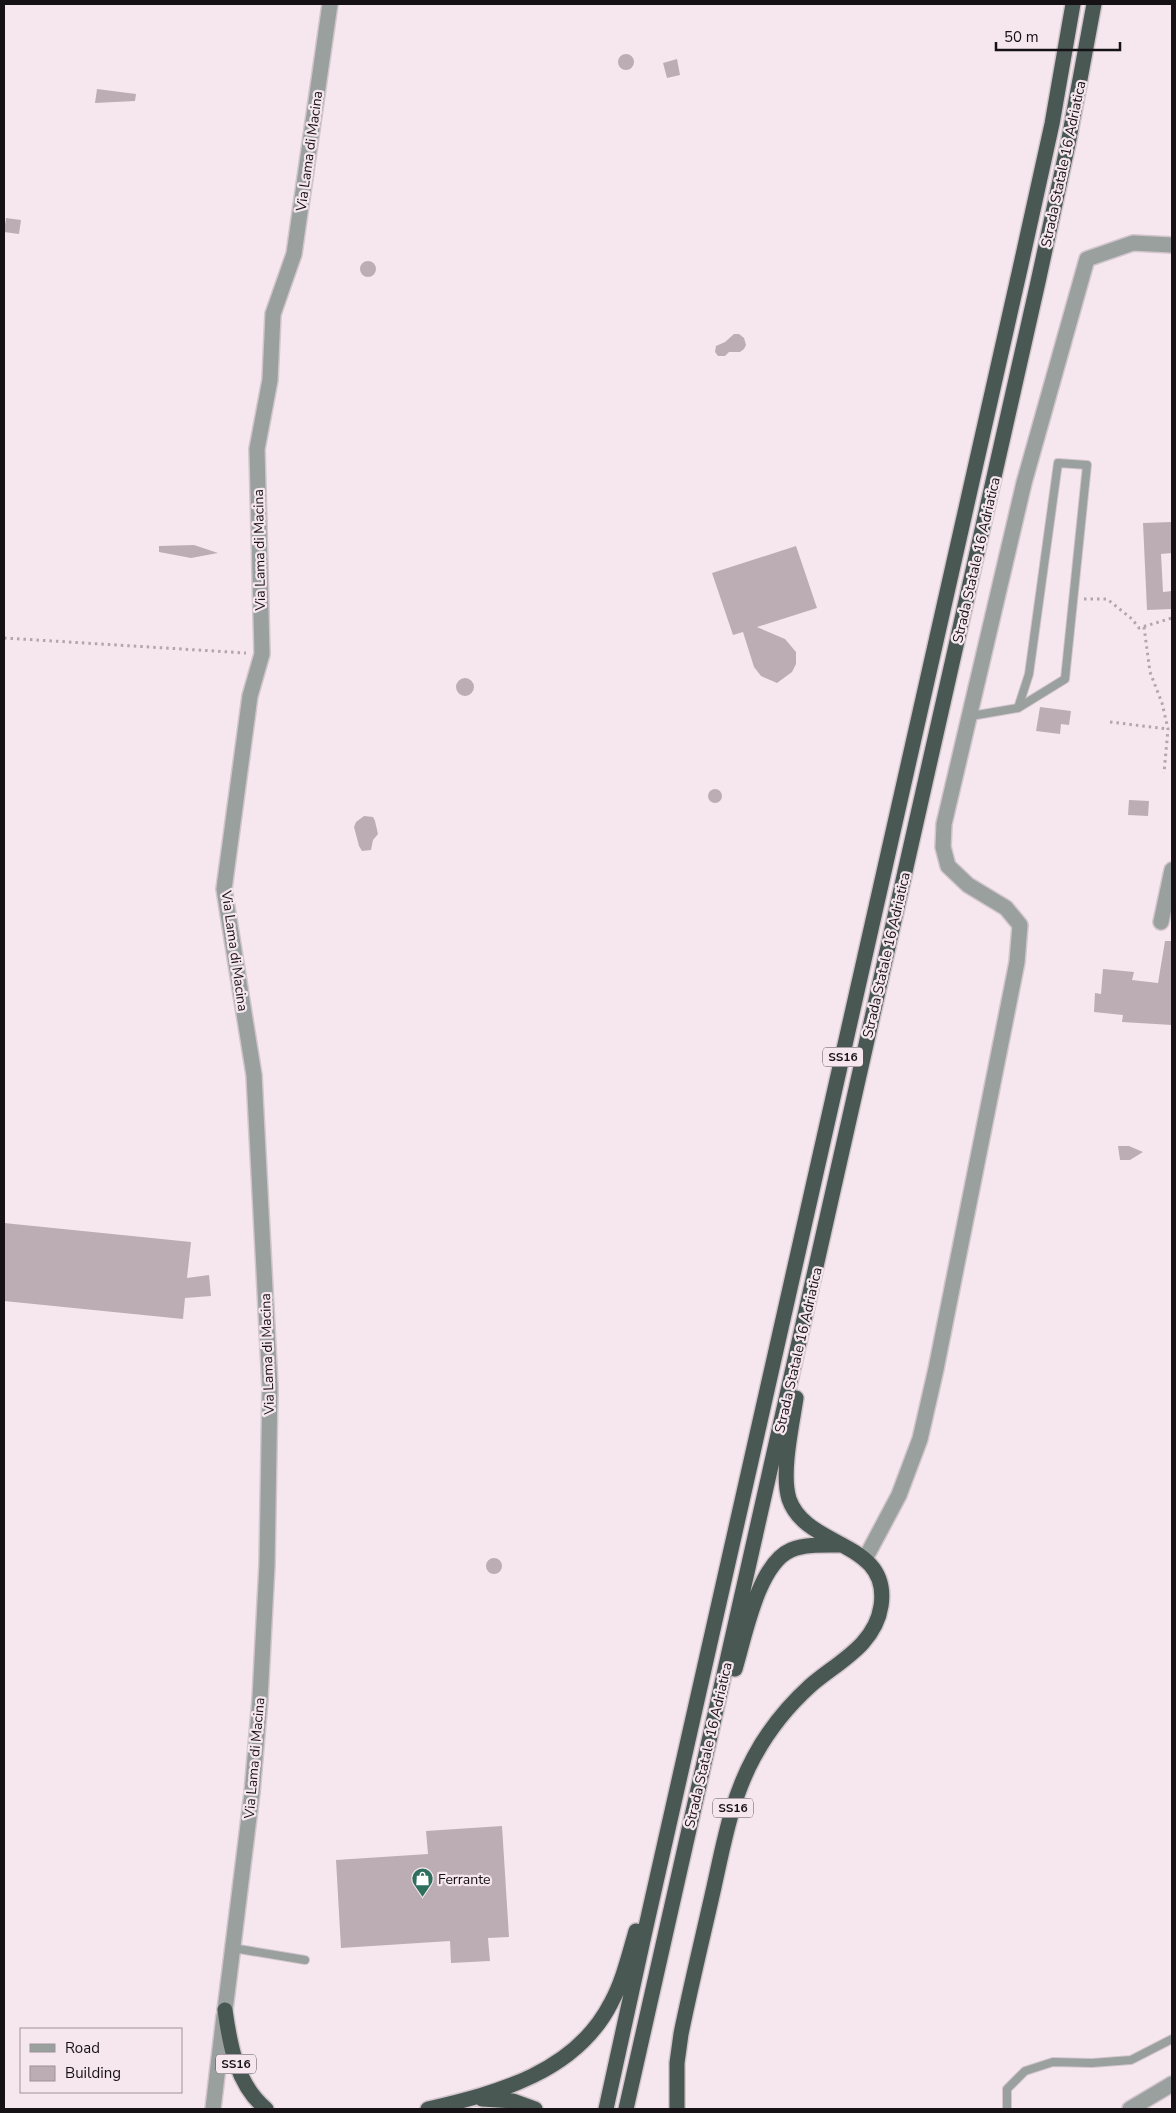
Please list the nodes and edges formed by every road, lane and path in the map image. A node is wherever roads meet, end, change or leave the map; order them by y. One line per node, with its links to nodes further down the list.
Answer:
1 (330, 4): 9 (street, Via Lama di Macina)
2 (1073, 4): 21 (highway, Strada Statale 16 Adriatica / SS16)
3 (1094, 4): 17 (highway, Strada Statale 16 Adriatica / SS16)
4 (1172, 245): 11 (street)
5 (1073, 598): 7 (path); 10 (lane); 10 (lane)
6 (1172, 618): 7 (path)
7 (1144, 626): 13 (path)
8 (4, 638): 9 (path)
9 (262, 654): 22 (street, Via Lama di Macina)
10 (1018, 708): 11 (lane)
11 (971, 716): 19 (street)
12 (1110, 722): 13 (path)
13 (1168, 729): 14 (path)
14 (1164, 773)
15 (1172, 870): 16 (street)
16 (1161, 922)
17 (808, 1308): 18 (highway, SS16); 20 (highway, Strada Statale 16 Adriatica / SS16)
18 (841, 1545): 19 (highway, SS16); 20 (highway, SS16)
19 (865, 1560): 34 (highway, SS16)
20 (698, 1787): 33 (highway, Strada Statale 16 Adriatica / SS16)
21 (667, 1834): 27 (highway, SS16); 32 (highway, Strada Statale 16 Adriatica / SS16)
22 (233, 1948): 23 (lane); 24 (street, Via Lama di Macina)
23 (305, 1960)
24 (225, 2010): 28 (street, Via Lama di Macina); 29 (highway, SS16)
25 (1172, 2039): 35 (lane)
26 (1172, 2084): 36 (street)
27 (475, 2098): 30 (highway, SS16); 31 (highway, SS16)
28 (213, 2109)
29 (266, 2109)
30 (428, 2109)
31 (535, 2109)
32 (606, 2109)
33 (626, 2109)
34 (677, 2109)
35 (1007, 2109)
36 (1130, 2109)

